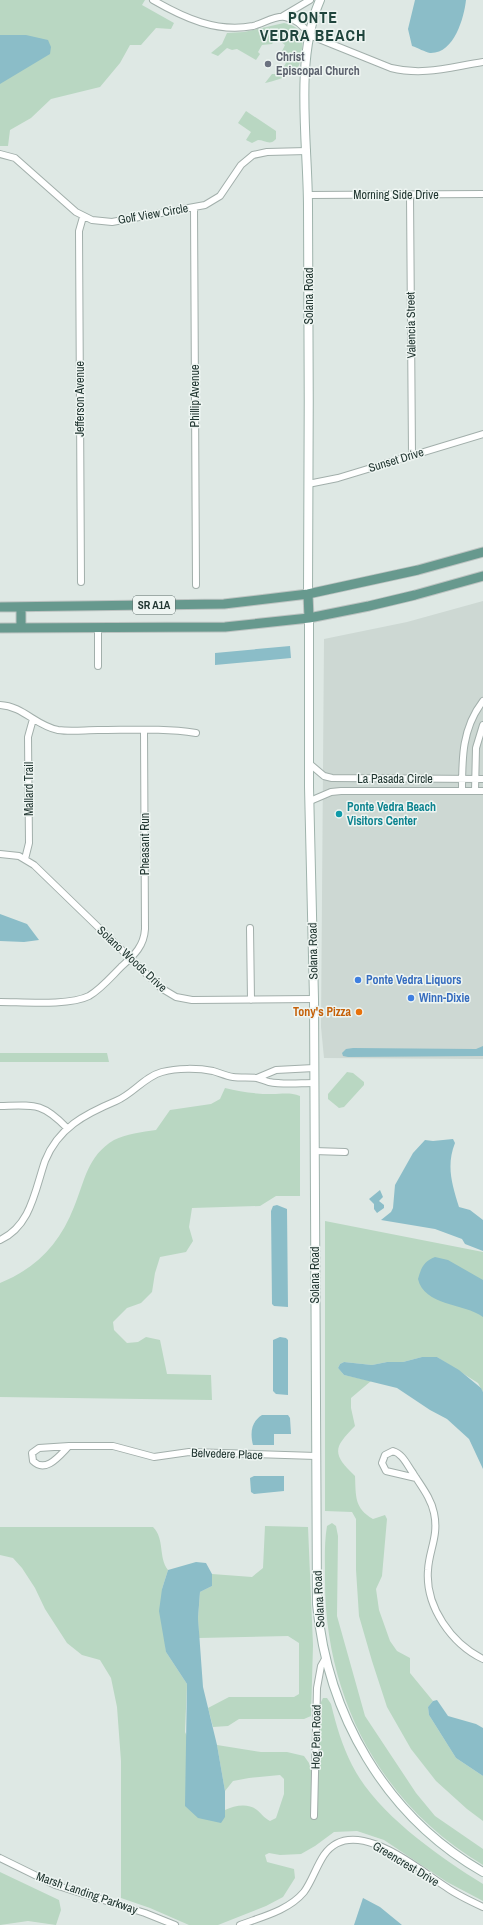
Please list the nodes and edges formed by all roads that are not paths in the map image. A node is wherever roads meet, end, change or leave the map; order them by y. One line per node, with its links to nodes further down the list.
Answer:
1 (153, 0): 4 (street)
2 (310, 0): 4 (street)
3 (320, 0): 5 (street, Solana Road)
4 (282, 16): 5 (street)
5 (309, 35): 6 (street); 7 (street, Solana Road)
6 (483, 62)
7 (307, 151): 10 (street, Solana Road); 12 (street, Golf View Circle)
8 (0, 154): 13 (street, Golf View Circle)
9 (483, 194): 11 (street, Morning Side Drive)
10 (308, 195): 11 (street, Morning Side Drive); 16 (street, Solana Road)
11 (410, 195): 15 (street, Valencia Street)
12 (194, 207): 13 (street, Golf View Circle); 20 (street, Phillip Avenue)
13 (83, 217): 19 (street, Jefferson Avenue)
14 (483, 434): 15 (street, Sunset Drive)
15 (412, 455): 16 (street, Sunset Drive)
16 (308, 484): 21 (street, Solana Road)
17 (483, 552): 21 (main road, SR A1A)
18 (483, 576): 24 (main road, SR A1A)
19 (81, 582)
20 (196, 585)
21 (308, 594): 23 (main road, SR A1A); 24 (main road)
22 (0, 607): 23 (main road, SR A1A)
23 (21, 607): 26 (main road)
24 (309, 618): 27 (main road, SR A1A); 35 (street, Solana Road)
25 (0, 628): 26 (main road, SR A1A)
26 (21, 628): 27 (main road, SR A1A)
27 (98, 628): 28 (street)
28 (98, 666)
29 (483, 701): 36 (street)
30 (0, 705): 31 (street)
31 (33, 719): 33 (street); 44 (street, Mallard Trail)
32 (483, 725): 37 (street)
33 (144, 730): 34 (street); 46 (street, Pheasant Run)
34 (196, 733)
35 (311, 765): 36 (street, La Pasada Circle); 42 (street, Solana Road)
36 (462, 779): 37 (street, La Pasada Circle); 39 (street)
37 (475, 779): 38 (street, La Pasada Circle); 40 (street)
38 (483, 779)
39 (462, 791): 40 (street, La Pasada Circle); 42 (street, La Pasada Circle)
40 (475, 791): 41 (street, La Pasada Circle)
41 (483, 791)
42 (310, 801): 48 (street, Solana Road)
43 (0, 854): 44 (street, Solano Woods Drive)
44 (25, 859): 46 (street, Solano Woods Drive)
45 (250, 928): 47 (street)
46 (130, 958): 47 (street, Solano Woods Drive); 49 (street, Pheasant Run)
47 (251, 1000): 48 (street, Solano Woods Drive)
48 (314, 1000): 50 (street, Solana Road)
49 (0, 1002)
50 (314, 1068): 51 (street); 52 (street, Solana Road)
51 (257, 1078): 52 (street); 54 (street)
52 (314, 1083): 55 (street, Solana Road)
53 (0, 1106): 54 (street)
54 (67, 1128): 57 (street)
55 (314, 1151): 56 (street); 59 (street, Solana Road)
56 (345, 1152)
57 (0, 1240)
58 (69, 1446): 58 (street, Belvedere Place); 59 (street, Belvedere Place)
59 (316, 1456): 61 (street, Solana Road)
60 (416, 1478): 60 (street); 62 (street)
61 (325, 1659): 63 (street, Hog Pen Road); 65 (street, Solana Road)
62 (483, 1659)
63 (314, 1816)
64 (0, 1858): 67 (street, Marsh Landing Parkway)
65 (483, 1872)
66 (483, 1907): 68 (street, Greencrest Drive)
67 (175, 1925)
68 (240, 1925)

